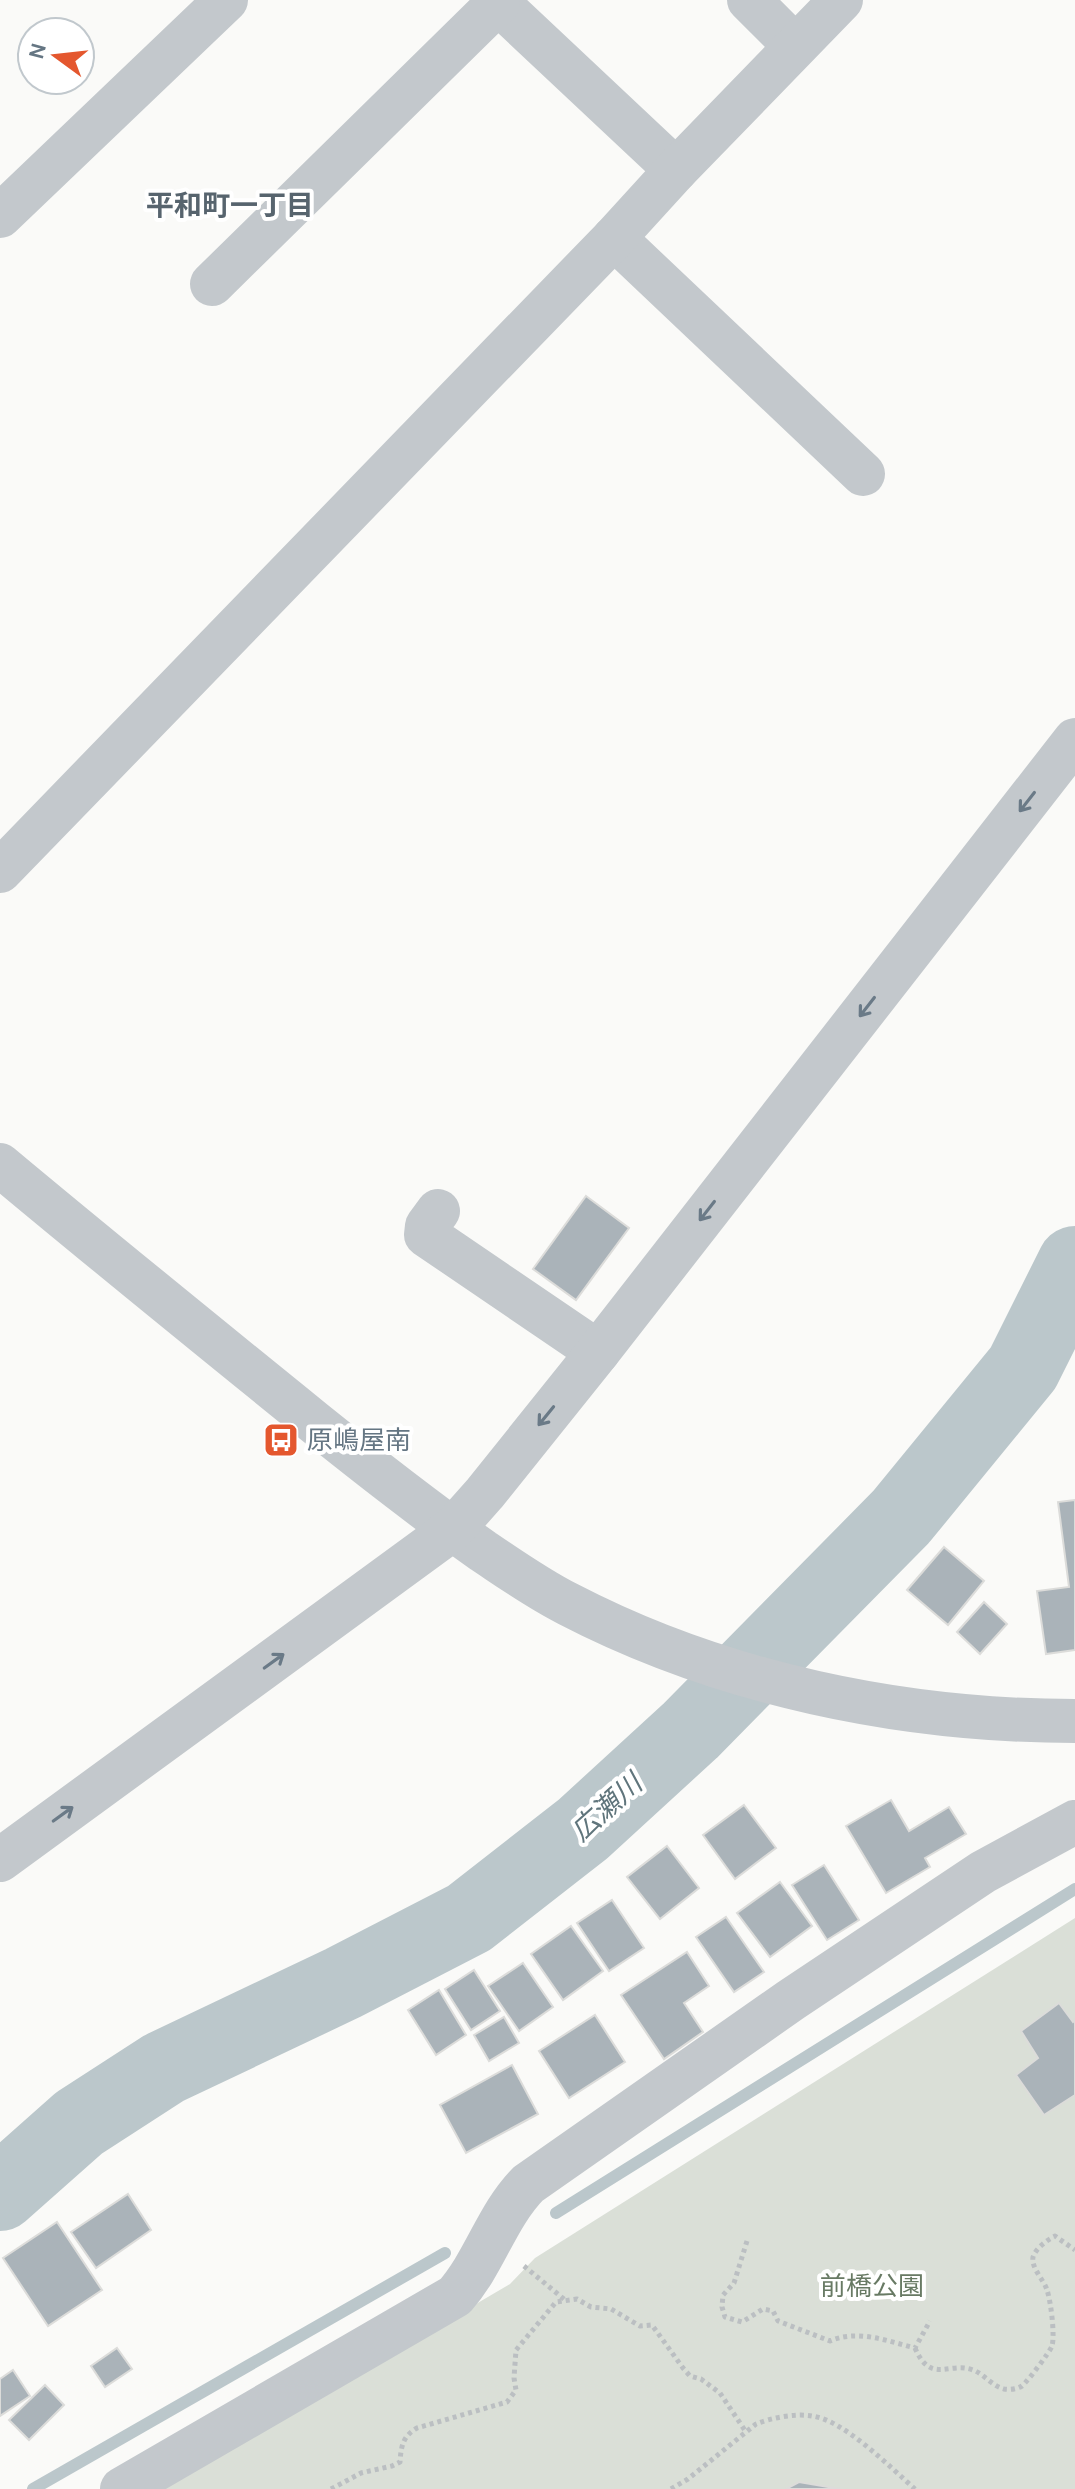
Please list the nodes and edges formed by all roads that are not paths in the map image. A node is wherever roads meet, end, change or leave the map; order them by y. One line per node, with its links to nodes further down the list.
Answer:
1 (226, 0): 7 (street)
2 (749, 0): 5 (street)
3 (841, 0): 5 (street)
4 (496, 2): 6 (street); 9 (street)
5 (795, 46): 6 (street)
6 (676, 170): 8 (street)
7 (0, 216)
8 (614, 238): 10 (street); 12 (street)
9 (212, 284)
10 (863, 474)
11 (1075, 740): 15 (street, one-way to 15)
12 (0, 871)
13 (0, 1165): 16 (street)
14 (438, 1211): 15 (street)
15 (598, 1352): 16 (street, one-way to 16)
16 (453, 1529): 17 (street); 19 (street, one-way to 16)
17 (1075, 1721)
18 (1075, 1822): 20 (street)
19 (0, 1860)
20 (122, 2489)

